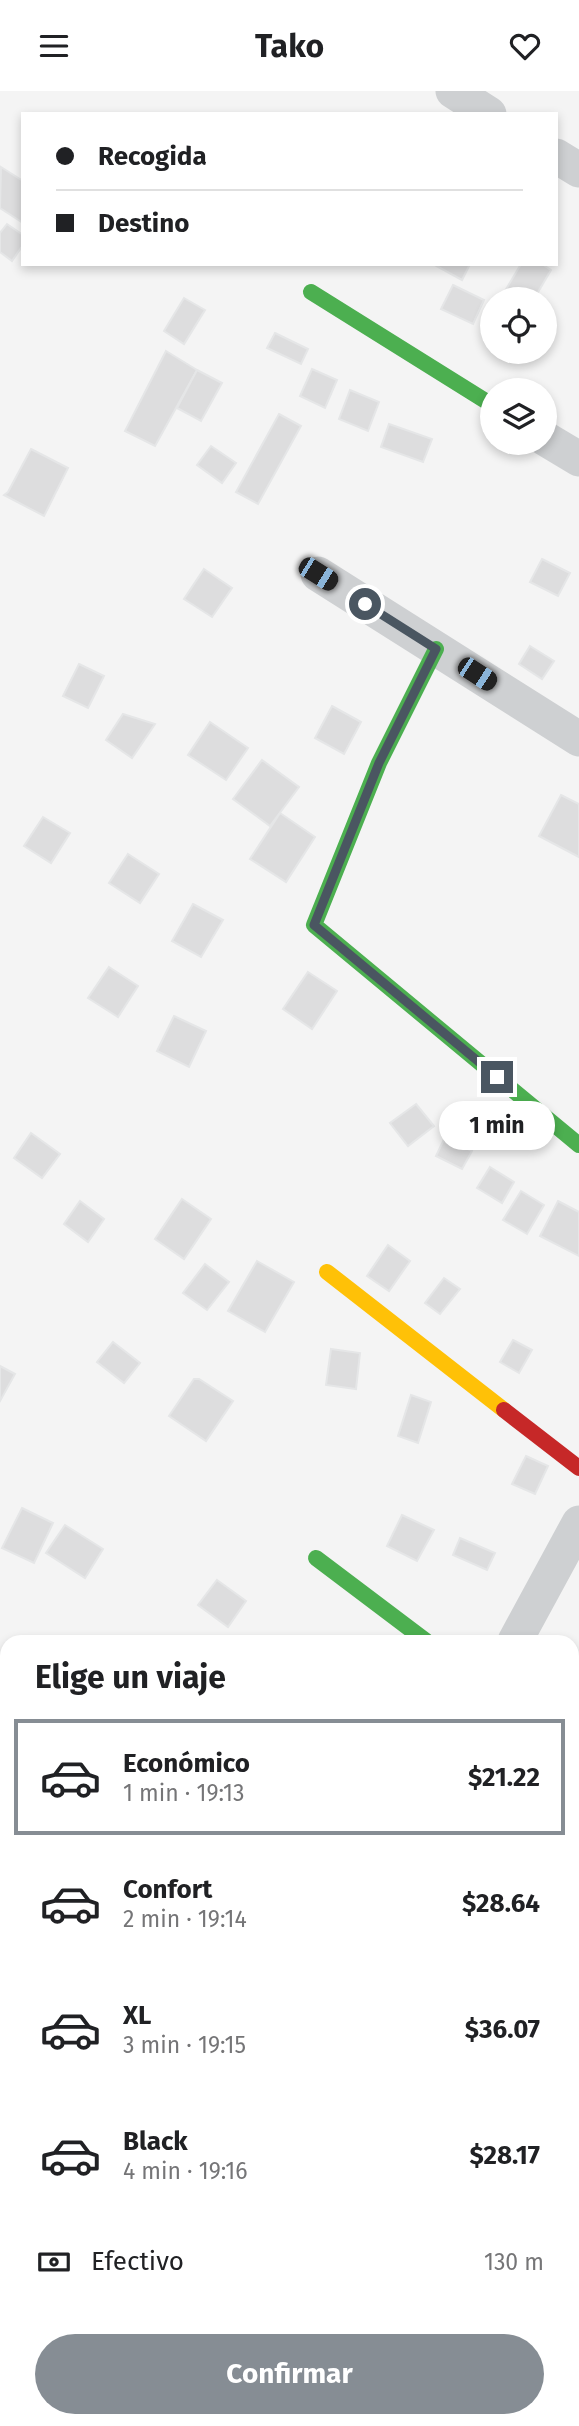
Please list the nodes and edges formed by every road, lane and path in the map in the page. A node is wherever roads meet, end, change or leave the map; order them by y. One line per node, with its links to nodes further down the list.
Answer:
1 (453, 91): 2 (street)
2 (486, 112)
3 (558, 157): 4 (street)
4 (579, 170)
5 (311, 292): 6 (street)
6 (480, 398)
7 (557, 446): 8 (street)
8 (579, 459)
9 (318, 574): 10 (street)
10 (436, 649): 11 (street); 12 (street)
11 (579, 739)
12 (579, 1145)
13 (327, 1272): 14 (street)
14 (579, 1468)
15 (579, 1523): 18 (street)
16 (316, 1558): 17 (street)
17 (418, 1635)
18 (518, 1635)

